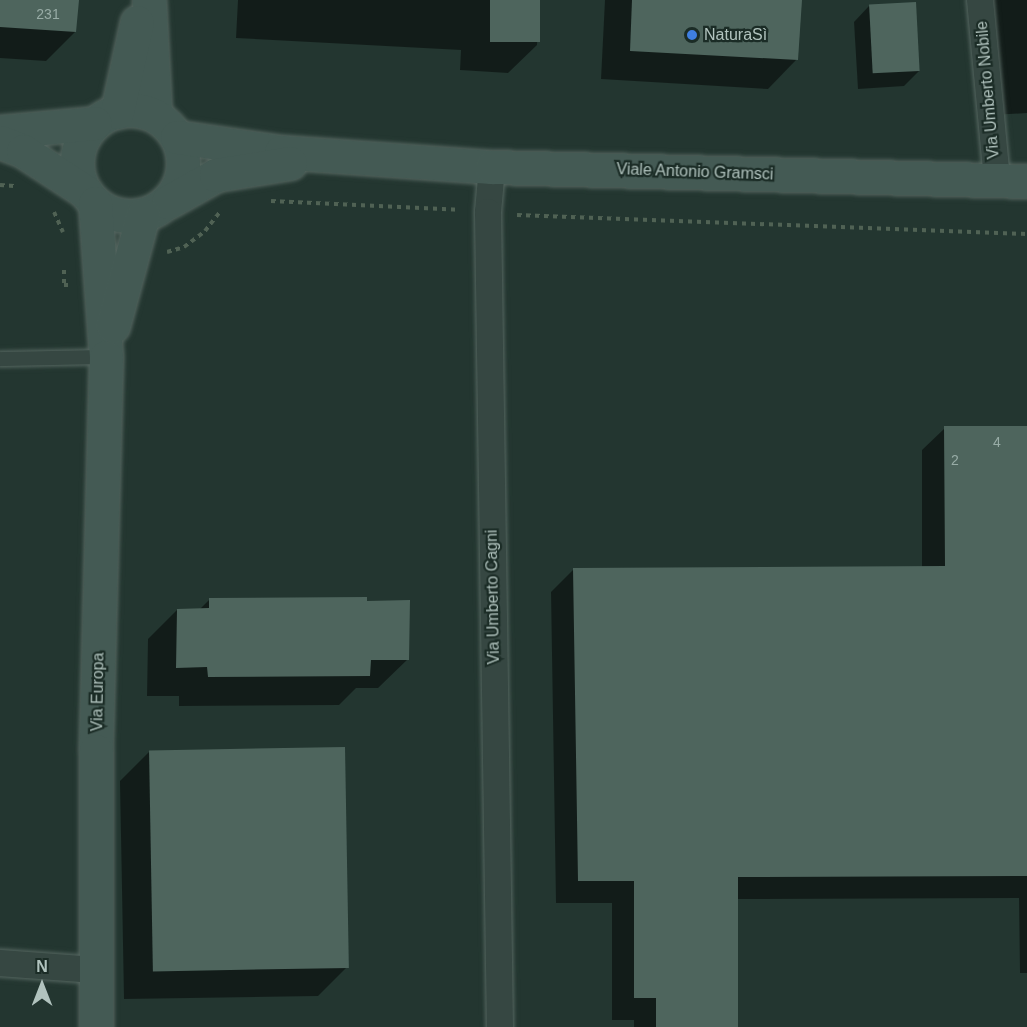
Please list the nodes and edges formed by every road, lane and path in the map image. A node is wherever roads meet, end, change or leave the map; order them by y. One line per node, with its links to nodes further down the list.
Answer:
1 (142, 0): 4 (main road)
2 (149, 0): 5 (main road)
3 (980, 0): 10 (street, Via Umberto Nobile)
4 (106, 117): 5 (main road); 6 (main road); 11 (main road)
5 (166, 127): 8 (main road, Viale Antonio Gramsci); 12 (main road)
6 (0, 132)
7 (0, 142): 11 (main road)
8 (363, 158): 9 (main road, Viale Antonio Gramsci); 12 (main road, Viale Antonio Gramsci)
9 (492, 166): 10 (main road, Viale Antonio Gramsci); 18 (street, Via Umberto Cagni)
10 (1012, 180)
11 (90, 197): 12 (main road); 13 (main road, Via Europa)
12 (155, 208): 13 (main road, Via Europa)
13 (106, 357): 14 (lane); 16 (main road, Via Europa)
14 (0, 359)
15 (0, 963): 16 (street)
16 (96, 970): 17 (main road, Via Europa)
17 (96, 1027)
18 (500, 1027)

